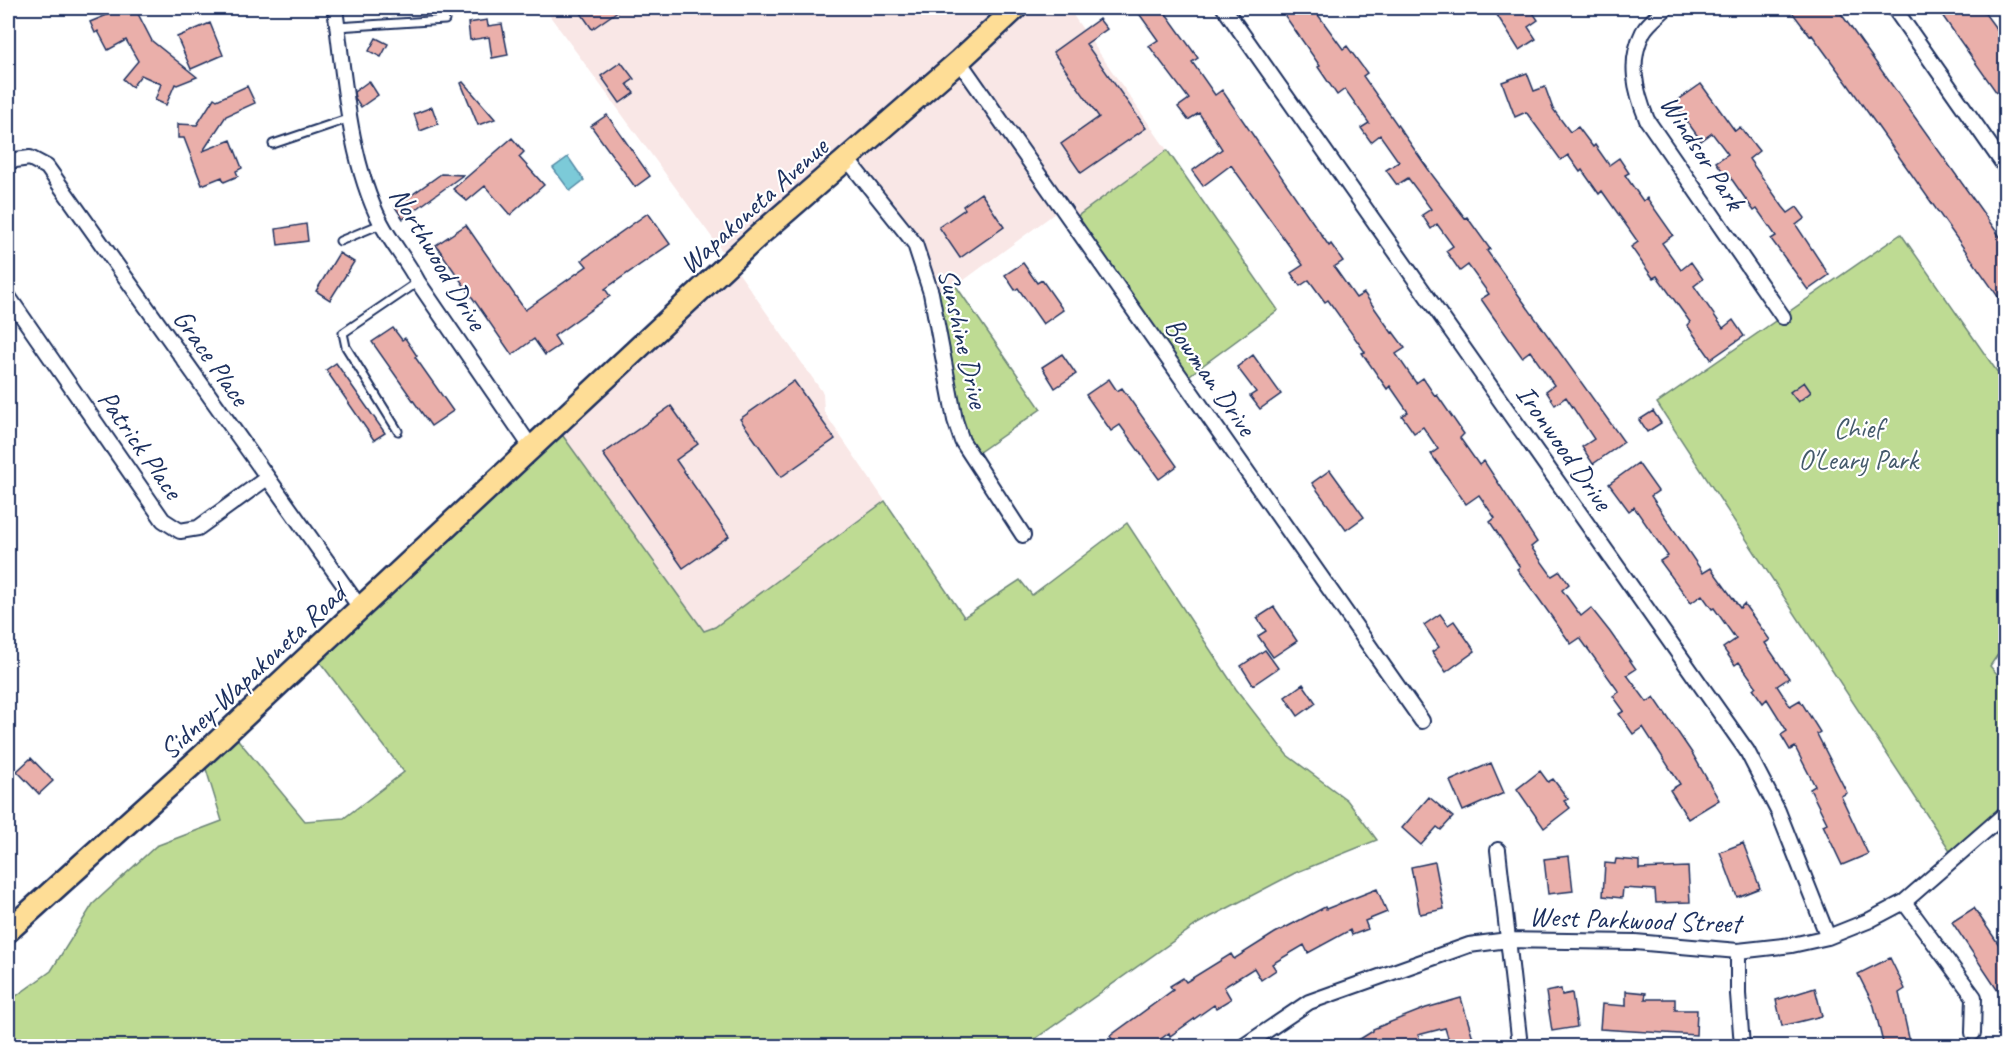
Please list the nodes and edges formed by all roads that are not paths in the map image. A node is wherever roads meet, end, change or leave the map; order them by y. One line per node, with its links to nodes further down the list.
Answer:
1 (335, 8): 7 (street, Northwood Drive)
2 (1016, 8): 8 (main road, Wapakoneta Avenue)
3 (1224, 8): 29 (street, Ironwood Drive)
4 (1666, 8): 18 (street, Windsor Park)
5 (1894, 8): 13 (street)
6 (445, 20): 7 (lane)
7 (337, 27): 9 (street, Northwood Drive)
8 (959, 61): 11 (main road, Wapakoneta Avenue); 24 (street, Bowman Drive)
9 (350, 118): 10 (lane); 14 (street, Northwood Drive)
10 (273, 144)
11 (847, 159): 20 (main road, Wapakoneta Avenue); 22 (street, Sunshine Drive)
12 (8, 161): 21 (street, Grace Place)
13 (2006, 168)
14 (381, 224): 15 (lane); 16 (street, Northwood Drive)
15 (340, 241)
16 (418, 282): 19 (lane); 20 (street, Northwood Drive)
17 (8, 296): 21 (street, Patrick Place)
18 (1783, 317)
19 (398, 430)
20 (531, 447): 23 (main road, Sidney-Wapakoneta Road)
21 (267, 478): 23 (street, Grace Place)
22 (1023, 535)
23 (361, 609): 28 (main road, Sidney-Wapakoneta Road)
24 (1422, 721)
25 (2006, 813): 27 (street, West Parkwood Street)
26 (1498, 850): 30 (street)
27 (1904, 902): 29 (street, West Parkwood Street); 32 (street)
28 (8, 931)
29 (1828, 937): 31 (street, West Parkwood Street)
30 (1508, 940): 31 (street, West Parkwood Street); 33 (street, West Parkwood Street); 34 (street)
31 (1738, 951): 35 (street)
32 (1973, 1033)
33 (1244, 1047)
34 (1520, 1047)
35 (1742, 1047)

